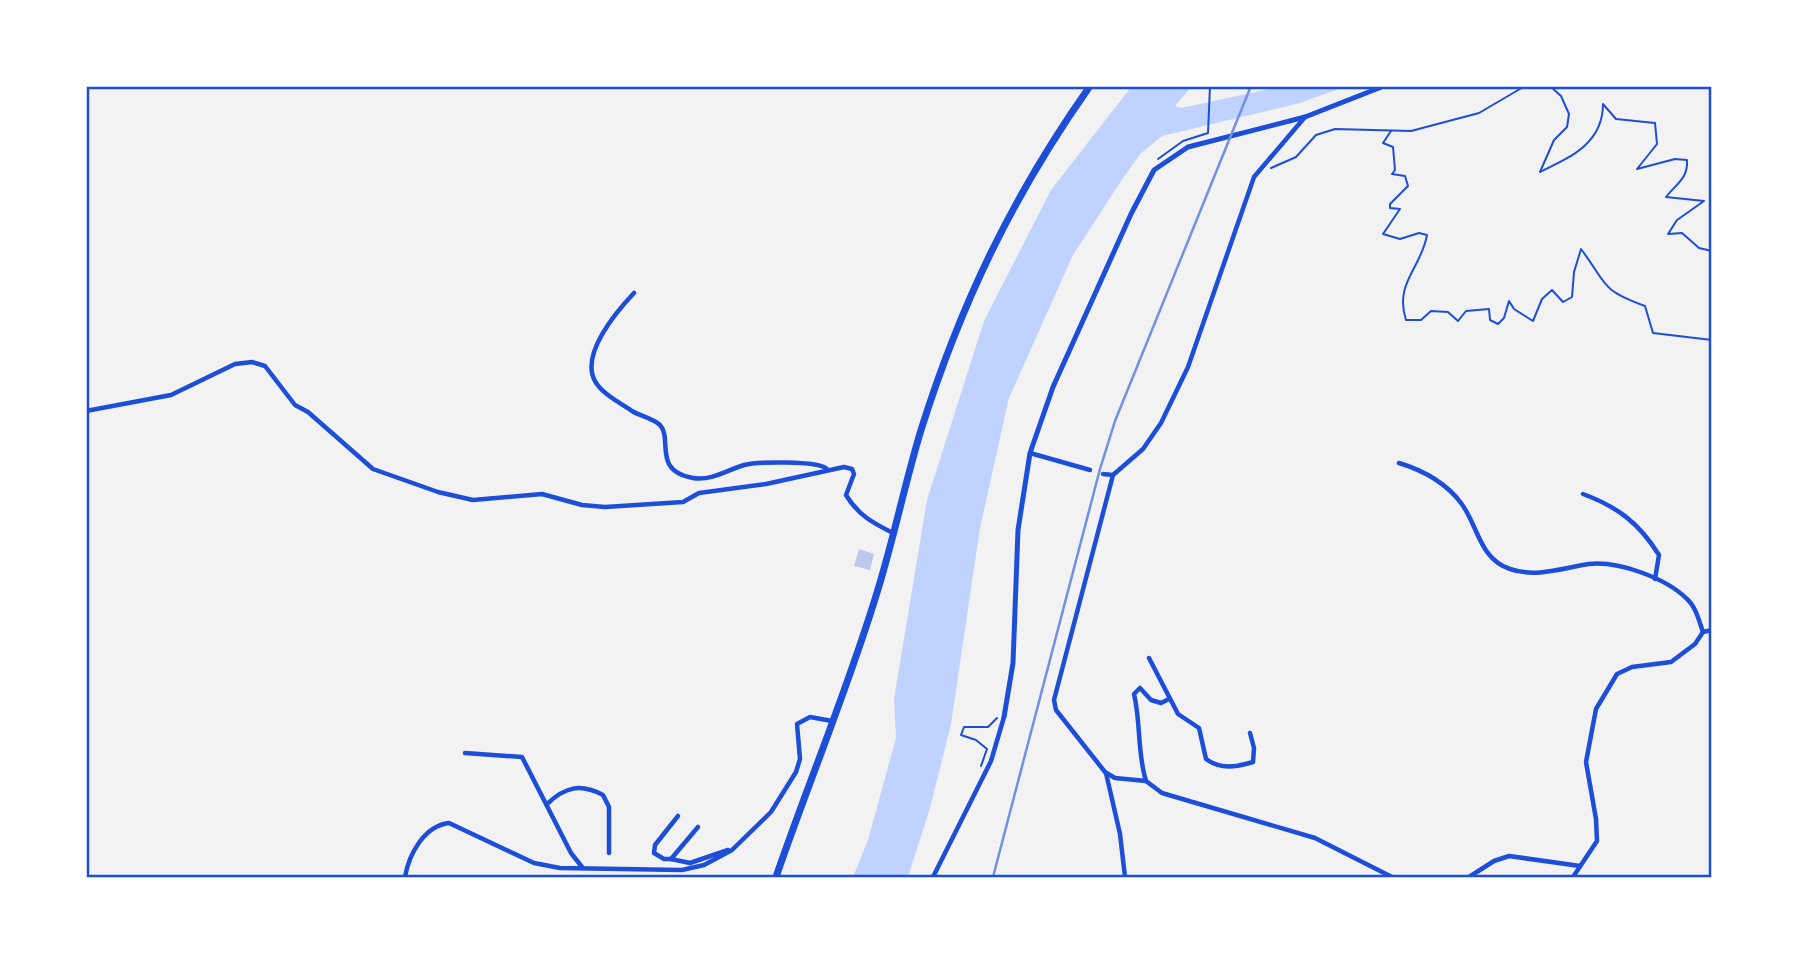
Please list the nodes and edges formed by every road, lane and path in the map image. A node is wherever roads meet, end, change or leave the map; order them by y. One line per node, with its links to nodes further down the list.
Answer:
1 (1090, 86): 21 (main road)
2 (1210, 86): 8 (path)
3 (1384, 86): 6 (street)
4 (1525, 86): 7 (path)
5 (1550, 86): 10 (path)
6 (1305, 117): 9 (street); 14 (street)
7 (1391, 131): 9 (path); 12 (path)
8 (1208, 133)
9 (1263, 168): 19 (street)
10 (1712, 251)
11 (634, 293): 16 (street)
12 (1712, 340)
13 (86, 411): 16 (street)
14 (1030, 453): 17 (street); 27 (street)
15 (1399, 463): 22 (street)
16 (827, 470): 21 (street)
17 (1090, 470)
18 (1103, 474): 19 (street)
19 (1113, 475): 32 (street)
20 (1583, 494): 22 (street)
21 (894, 534): 28 (main road)
22 (1655, 579): 24 (street)
23 (1712, 630): 24 (street)
24 (1703, 632): 40 (street)
25 (1149, 659): 26 (street)
26 (1168, 699): 29 (street); 33 (street)
27 (1005, 714): 31 (path); 44 (street)
28 (833, 721): 37 (street); 43 (main road)
29 (1250, 733)
30 (465, 753): 34 (street)
31 (980, 769)
32 (1105, 772): 33 (street); 45 (street)
33 (1146, 781): 46 (street)
34 (547, 804): 38 (street); 41 (street)
35 (678, 816): 39 (street)
36 (698, 827): 39 (street)
37 (733, 850): 39 (street); 41 (street)
38 (609, 853)
39 (671, 859)
40 (1580, 866): 47 (street); 48 (street)
41 (583, 867): 42 (street)
42 (405, 877)
43 (776, 877)
44 (933, 877)
45 (1125, 877)
46 (1392, 877)
47 (1469, 877)
48 (1573, 877)

